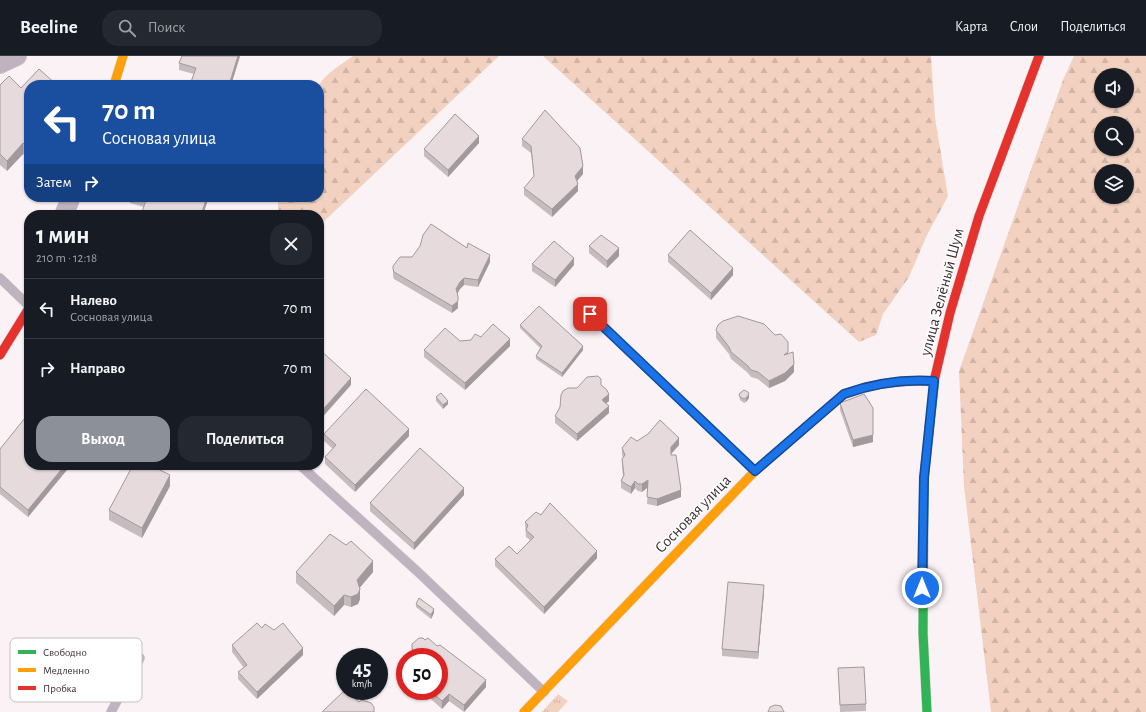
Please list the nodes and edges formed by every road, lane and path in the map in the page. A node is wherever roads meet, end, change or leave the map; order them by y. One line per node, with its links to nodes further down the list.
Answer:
1 (17, 56): 4 (street)
2 (123, 56): 5 (main road)
3 (1039, 56): 11 (main road, улица Зелёный Шум)
4 (0, 64)
5 (116, 80)
6 (0, 278): 7 (lane)
7 (24, 302)
8 (590, 314): 13 (lane)
9 (24, 315): 10 (main road)
10 (0, 355)
11 (934, 381): 13 (main road, Сосновая улица); 18 (main road, улица Зелёный Шум)
12 (305, 470): 14 (lane)
13 (755, 471): 14 (main road, Сосновая улица)
14 (544, 692): 17 (main road, Сосновая улица)
15 (116, 702): 16 (lane)
16 (111, 712)
17 (524, 712)
18 (927, 712)

